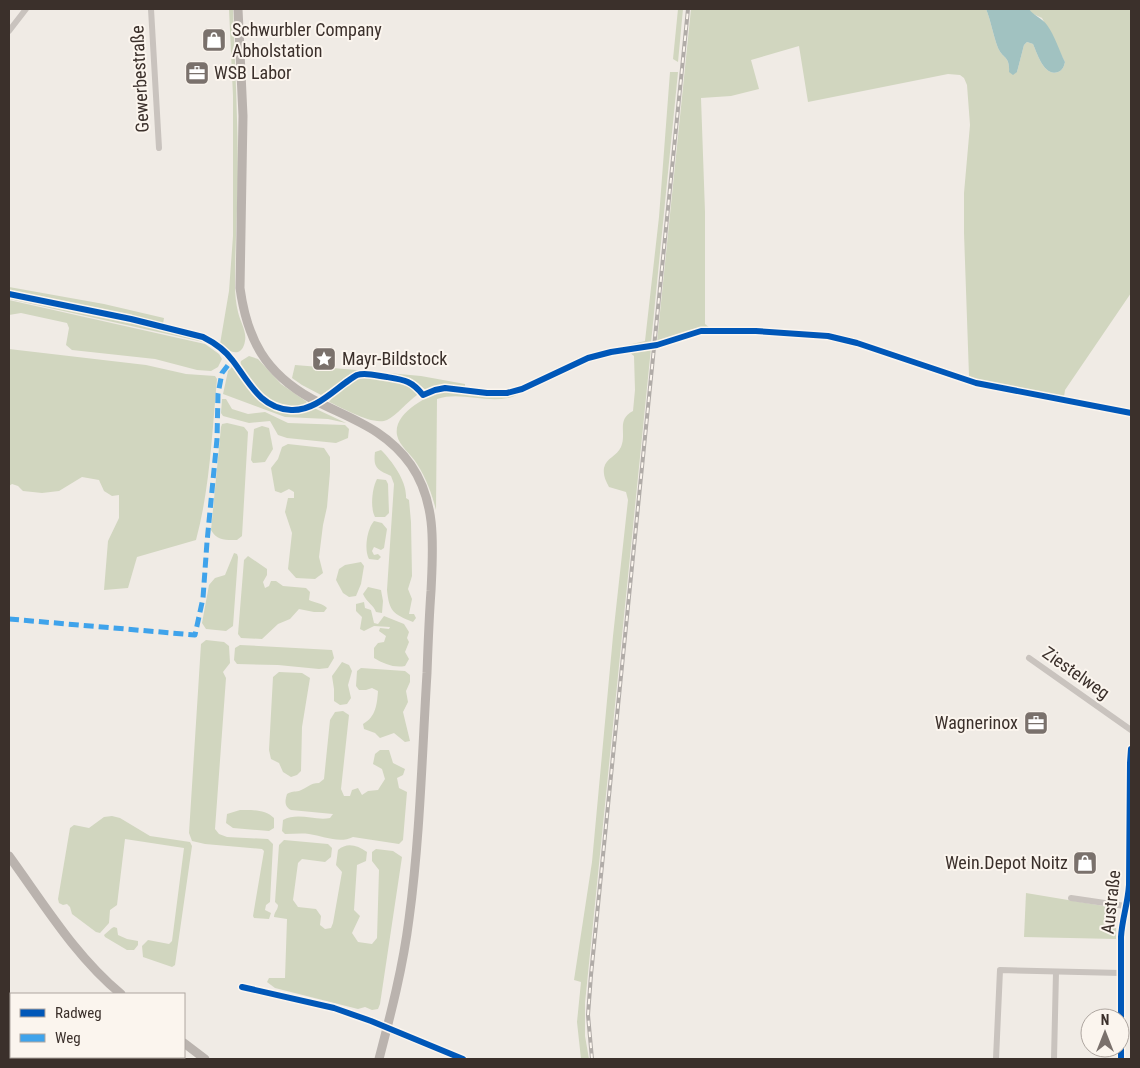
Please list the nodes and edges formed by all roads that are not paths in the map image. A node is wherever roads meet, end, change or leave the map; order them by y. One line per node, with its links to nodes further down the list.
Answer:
1 (26, 9): 4 (street)
2 (150, 9): 5 (street, Gewerbestraße)
3 (238, 9): 16 (main road)
4 (9, 31)
5 (159, 148)
6 (1028, 658): 7 (street, Ziestelweg)
7 (1131, 730)
8 (1131, 749): 11 (street, Austraße)
9 (9, 856): 15 (main road)
10 (1071, 898): 11 (street)
11 (1125, 906): 13 (street, Austraße)
12 (1056, 972): 13 (street); 21 (street); 22 (street)
13 (1121, 973): 23 (street, Austraße)
14 (242, 987): 16 (street)
15 (120, 993)
16 (388, 1028): 19 (main road); 20 (street)
17 (185, 1044): 18 (main road)
18 (205, 1059)
19 (379, 1059)
20 (463, 1059)
21 (996, 1059)
22 (1054, 1059)
23 (1121, 1059)

